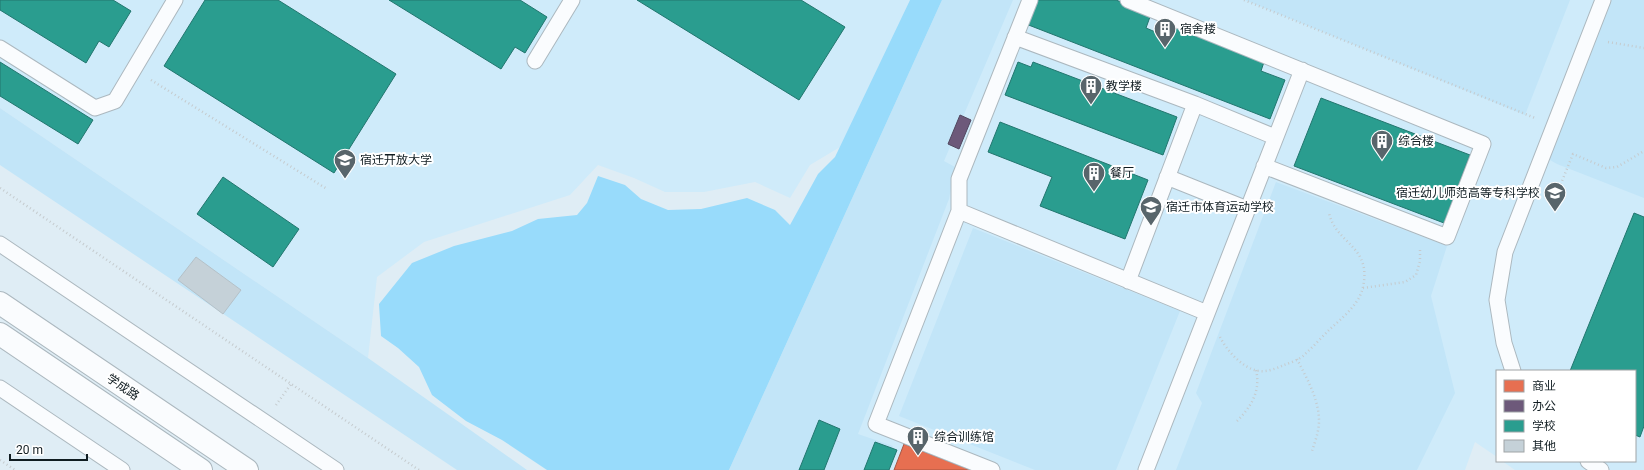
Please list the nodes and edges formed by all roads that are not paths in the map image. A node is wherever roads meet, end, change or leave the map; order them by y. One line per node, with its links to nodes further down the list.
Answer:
1 (175, 0): 7 (lane)
2 (572, 0): 8 (lane)
3 (1030, 0): 6 (lane)
4 (1128, 0): 9 (lane)
5 (1603, 0): 21 (lane)
6 (1015, 37): 10 (lane); 15 (lane)
7 (0, 48)
8 (535, 61)
9 (1302, 70): 11 (lane); 12 (lane)
10 (1195, 104): 11 (lane); 13 (lane)
11 (1275, 137): 12 (lane)
12 (1264, 166): 14 (lane)
13 (1167, 177): 14 (lane); 17 (lane)
14 (1247, 209): 19 (lane)
15 (959, 211): 17 (lane); 28 (lane)
16 (0, 244): 27 (lane)
17 (1128, 280): 19 (lane)
18 (0, 303): 26 (main road, 学成路)
19 (1207, 313): 29 (lane)
20 (0, 334): 25 (main road, 学成路)
21 (1513, 370)
22 (0, 388): 24 (lane)
23 (1589, 462): 30 (lane)
24 (122, 470)
25 (201, 470)
26 (247, 470)
27 (336, 470)
28 (992, 470)
29 (1146, 470)
30 (1601, 470)

